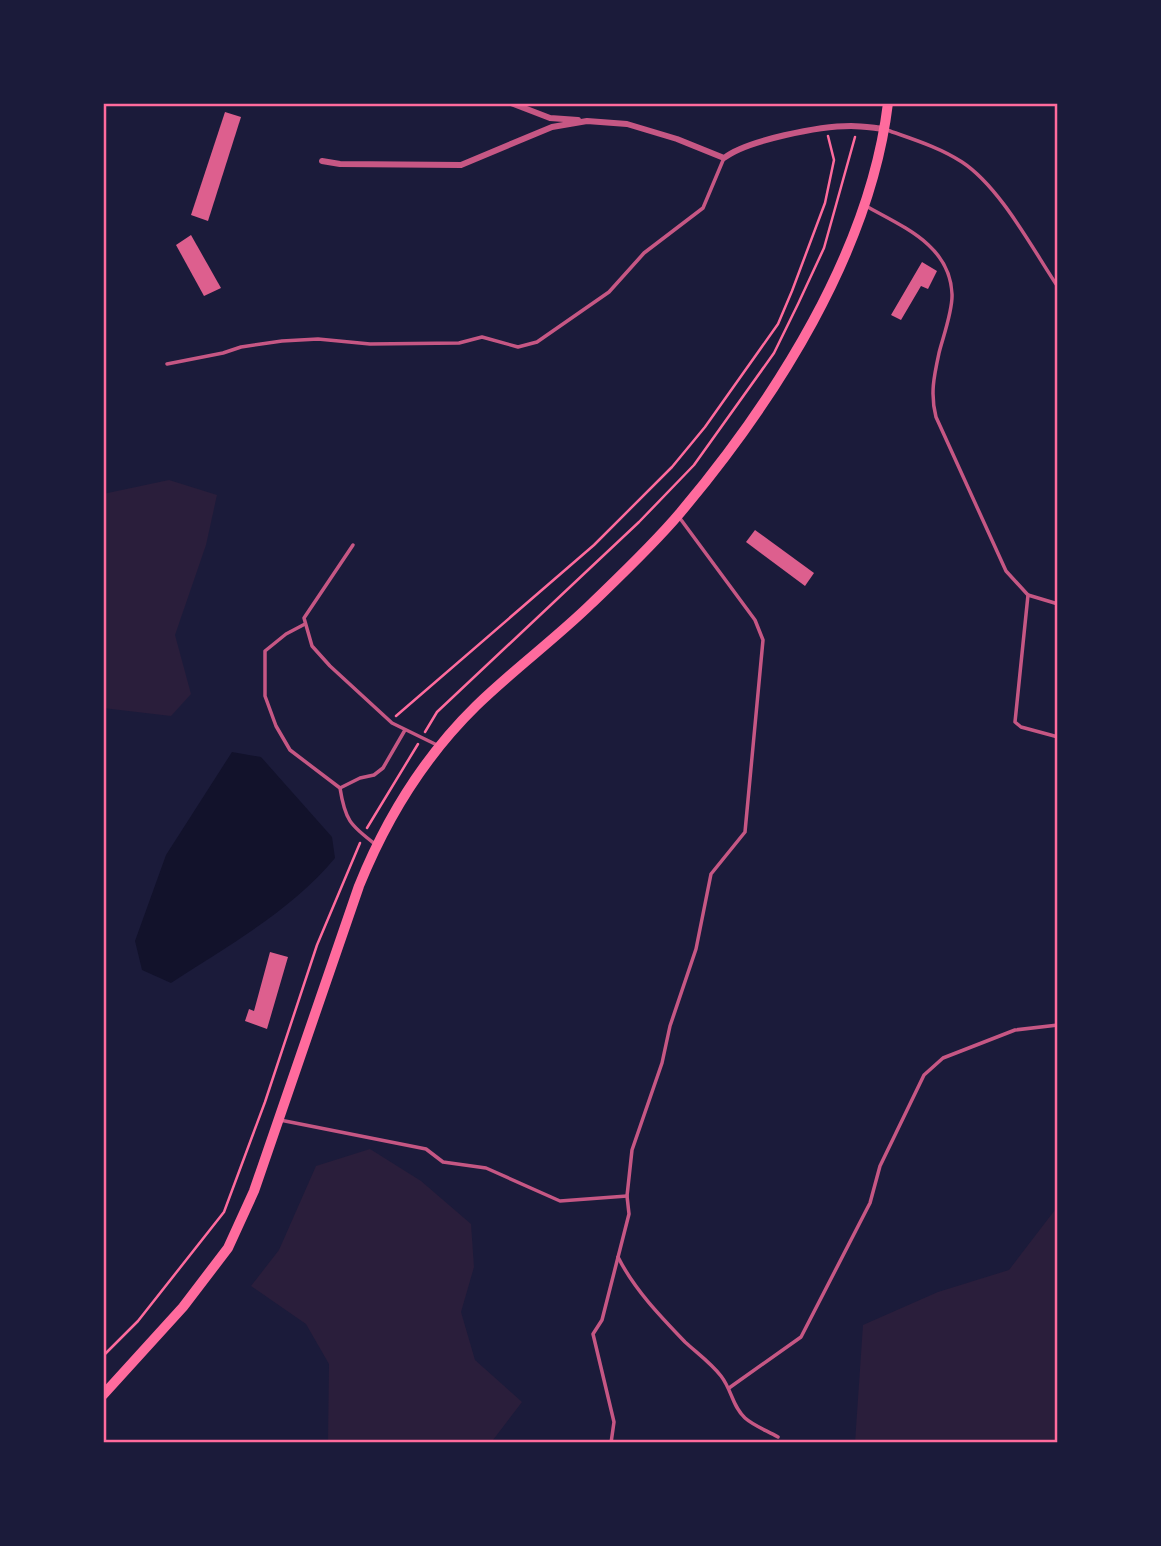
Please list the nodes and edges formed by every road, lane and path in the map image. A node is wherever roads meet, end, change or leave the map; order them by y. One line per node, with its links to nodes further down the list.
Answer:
1 (511, 103): 3 (street)
2 (888, 103): 6 (main road)
3 (587, 121): 7 (street); 8 (street)
4 (858, 127): 5 (street); 6 (street); 20 (path)
5 (825, 130): 7 (street); 17 (path)
6 (885, 130): 9 (main road); 10 (lane)
7 (723, 158): 11 (lane)
8 (322, 161)
9 (866, 206): 12 (main road); 14 (lane)
10 (1058, 287)
11 (167, 363)
12 (678, 515): 21 (main road); 27 (lane)
13 (353, 545): 16 (lane)
14 (1028, 595): 15 (lane); 19 (lane)
15 (1058, 604)
16 (305, 624): 17 (lane); 22 (lane)
17 (392, 723): 18 (lane)
18 (405, 730): 20 (lane); 22 (lane)
19 (1058, 737)
20 (422, 738): 21 (lane); 23 (path)
21 (438, 746): 24 (main road)
22 (340, 788): 23 (lane)
23 (363, 835): 24 (lane); 29 (path)
24 (375, 845): 26 (main road)
25 (1058, 1025): 30 (lane)
26 (278, 1119): 27 (lane); 31 (main road)
27 (627, 1195): 28 (lane)
28 (618, 1256): 30 (lane); 33 (lane)
29 (103, 1356)
30 (729, 1388): 32 (lane)
31 (103, 1395)
32 (778, 1437)
33 (611, 1443)

